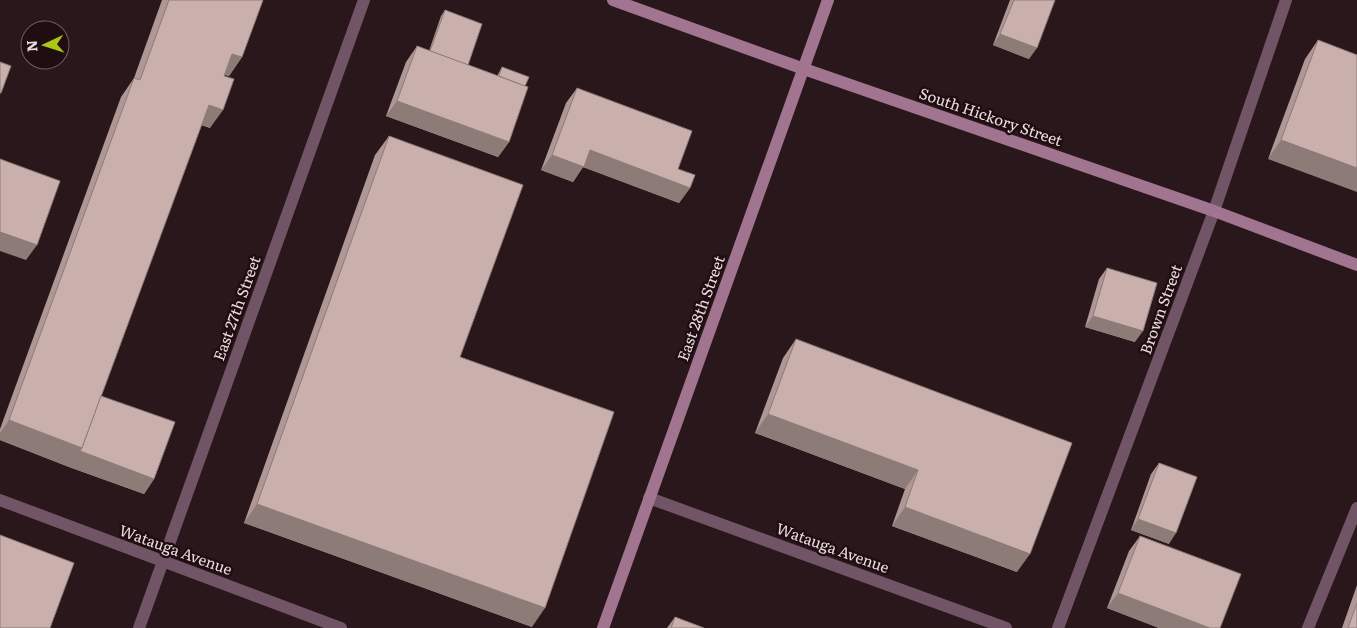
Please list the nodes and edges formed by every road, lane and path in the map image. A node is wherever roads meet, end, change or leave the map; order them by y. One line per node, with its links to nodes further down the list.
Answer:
1 (364, 0): 11 (street, East 27th Street)
2 (613, 0): 5 (street, South Hickory Street)
3 (828, 0): 5 (street, East 28th Street)
4 (1286, 0): 6 (street, Brown Street)
5 (804, 69): 6 (street, South Hickory Street); 8 (street, East 28th Street)
6 (1214, 211): 7 (street, South Hickory Street); 16 (street, Brown Street)
7 (1357, 266)
8 (649, 498): 14 (street, East 28th Street); 15 (street, Watauga Avenue)
9 (0, 500): 11 (street, Watauga Avenue)
10 (1357, 508): 17 (street)
11 (162, 561): 12 (street, East 27th Street); 13 (street, Watauga Avenue)
12 (139, 628)
13 (341, 628)
14 (603, 628)
15 (1006, 628)
16 (1058, 628)
17 (1308, 628)

